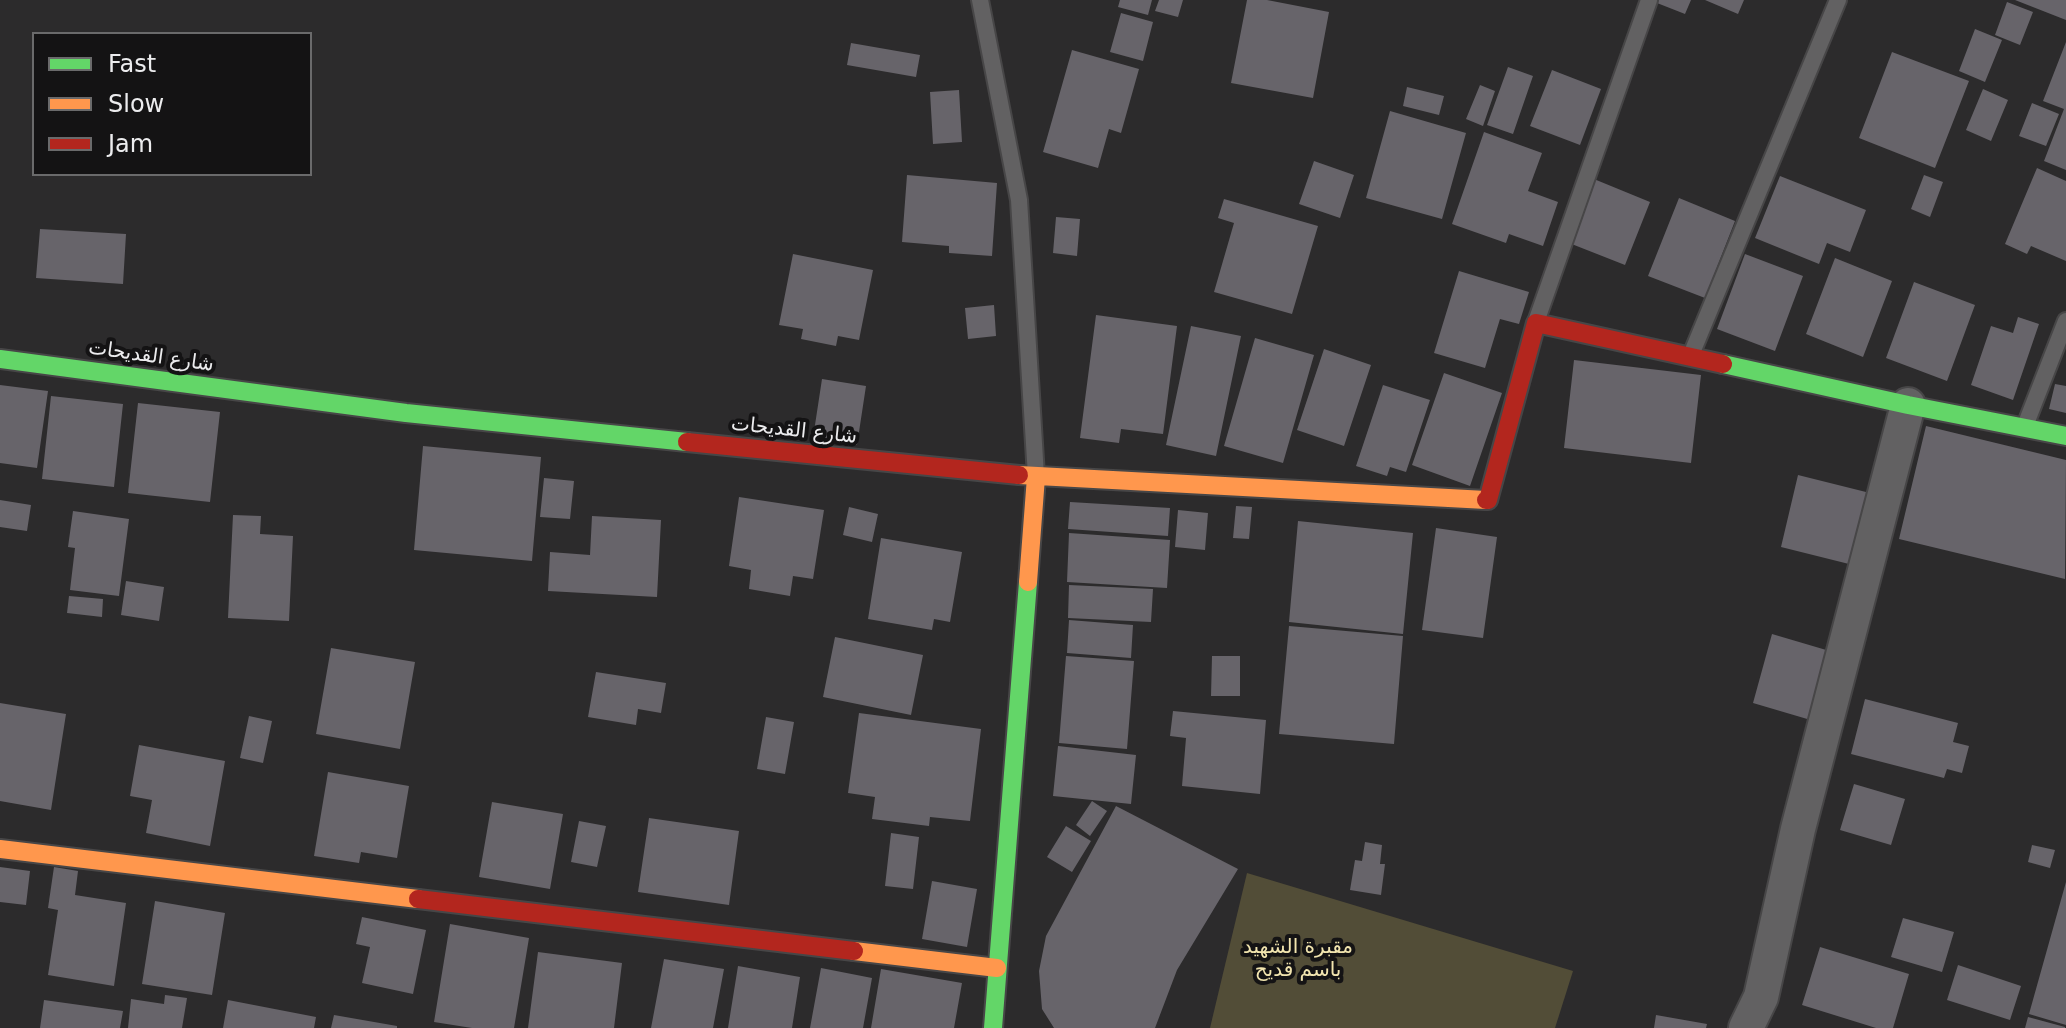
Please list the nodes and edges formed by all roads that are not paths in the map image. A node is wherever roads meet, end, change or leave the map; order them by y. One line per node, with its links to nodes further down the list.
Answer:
1 (980, 0): 11 (lane)
2 (1649, 0): 5 (lane)
3 (1838, 0): 6 (lane)
4 (2066, 321): 9 (lane)
5 (1536, 323): 6 (street); 11 (street, شارع القديحات)
6 (1691, 357): 8 (street)
7 (0, 359): 11 (street, شارع القديحات)
8 (1908, 405): 9 (street); 15 (street)
9 (2024, 427): 10 (street)
10 (2066, 436)
11 (1036, 477): 13 (street)
12 (0, 849): 13 (street)
13 (997, 968): 14 (street)
14 (993, 1028)
15 (1746, 1028)

